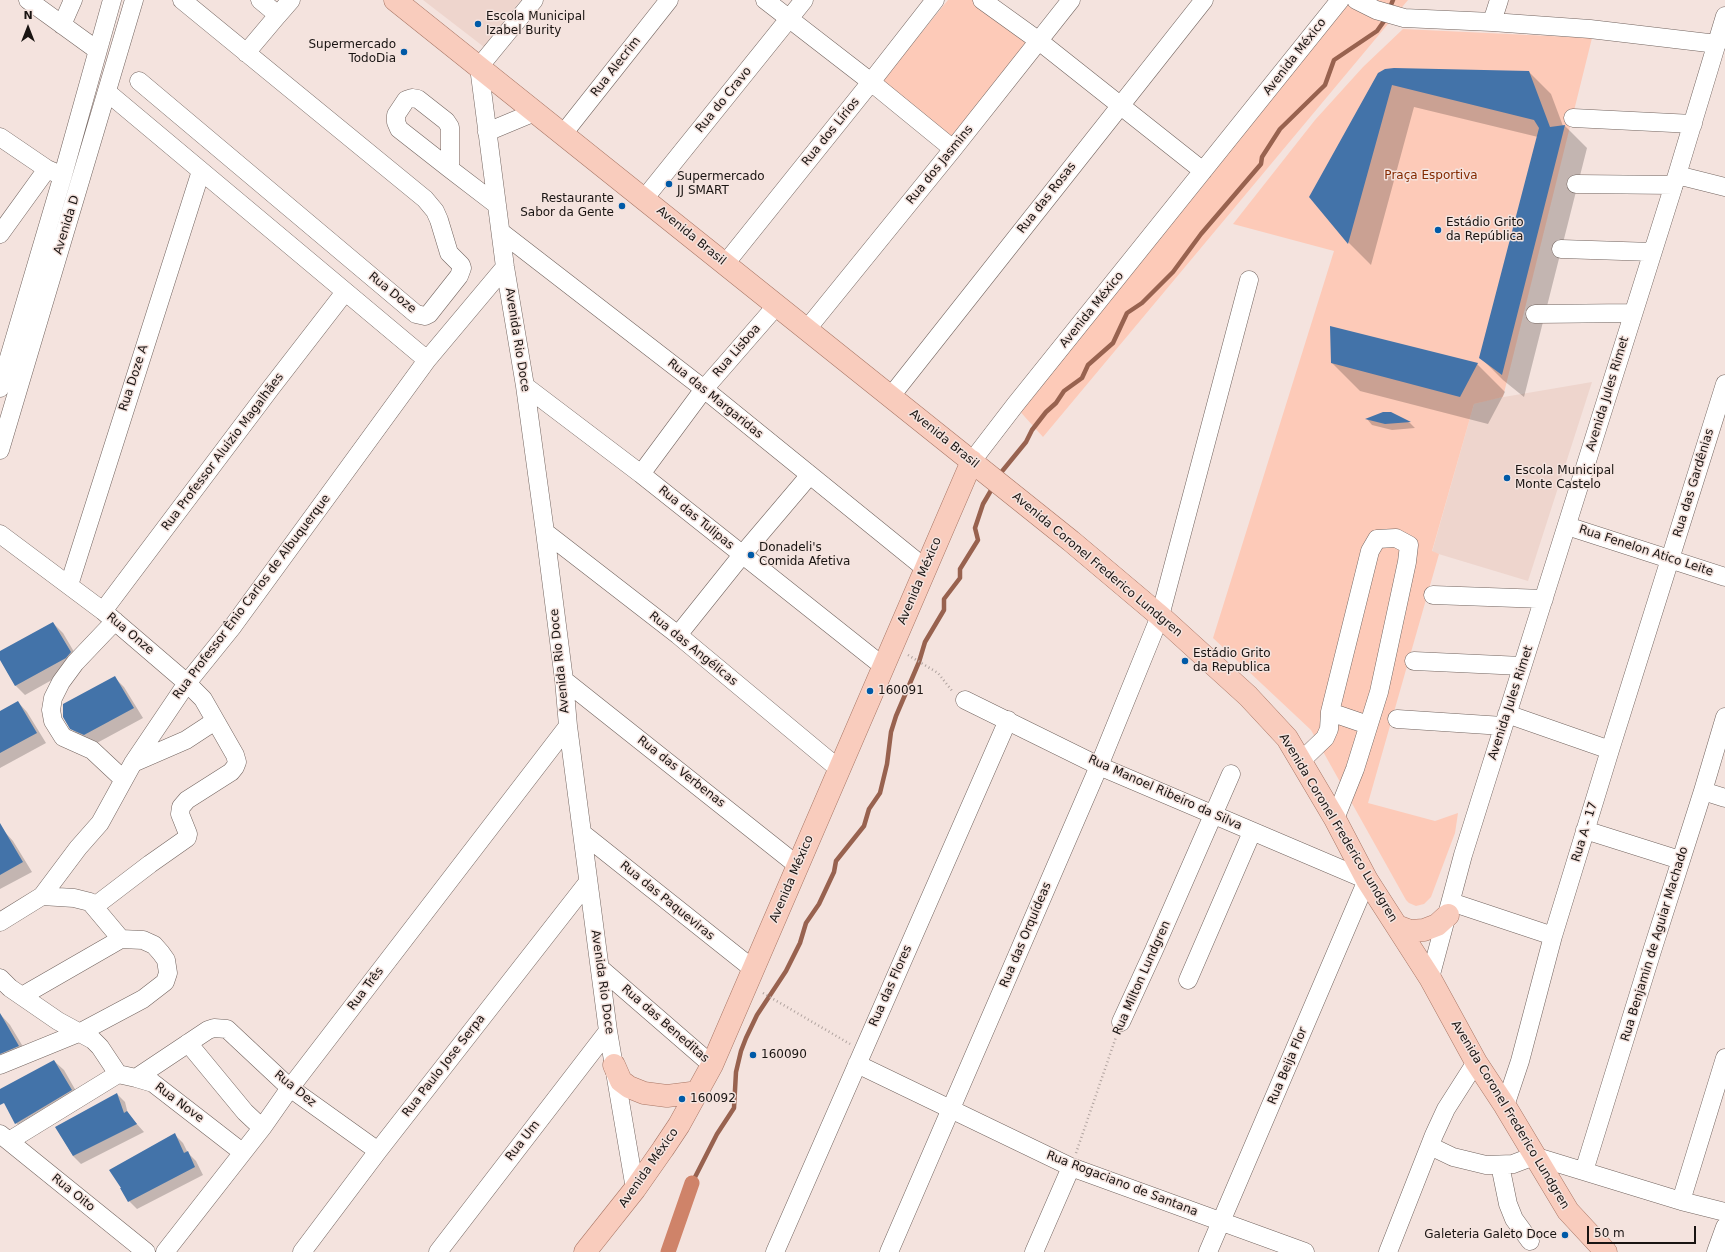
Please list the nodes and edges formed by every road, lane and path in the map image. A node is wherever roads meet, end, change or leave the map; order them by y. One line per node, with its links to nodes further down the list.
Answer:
1 (28, 0): 24 (street)
2 (73, 0): 24 (street)
3 (112, 0): 27 (street, Avenida D)
4 (134, 0): 32 (street, Avenida D)
5 (182, 0): 28 (street, Rua Doze)
6 (260, 0): 20 (street)
7 (291, 0): 20 (street)
8 (395, 0): 29 (main road, Avenida Brasil)
9 (534, 0): 29 (street)
10 (669, 0): 38 (street, Rua Alecrim)
11 (765, 0): 22 (street)
12 (804, 0): 22 (street, Rua do Cravo)
13 (935, 0): 31 (street, Rua dos Lírios)
14 (982, 0): 25 (street)
15 (1070, 0): 25 (street, Rua dos Jasmins)
16 (1204, 0): 33 (street, Rua das Rosas)
17 (1356, 0): 23 (street)
18 (1499, 0): 23 (street)
19 (1337, 4): 43 (street, Avenida México)
20 (278, 15): 28 (street)
21 (1725, 16): 26 (street, Avenida Jules Rimet)
22 (789, 19): 31 (street); 48 (street, Rua do Cravo)
23 (1492, 22): 26 (street)
24 (62, 25): 27 (street)
25 (1039, 41): 33 (street); 40 (street, Rua dos Jasmins)
26 (1717, 44): 36 (street, Avenida Jules Rimet)
27 (98, 50): 44 (street, Avenida D)
28 (246, 53): 30 (street, Rua Doze)
29 (479, 67): 34 (main road, Avenida Brasil); 37 (street, Avenida Rio Doce)
30 (140, 81)
31 (871, 82): 40 (street); 54 (street, Rua dos Lírios)
32 (107, 92): 42 (street); 68 (street, Avenida D)
33 (1121, 105): 43 (street); 67 (street, Rua das Rosas)
34 (535, 112): 37 (street); 38 (main road, Avenida Brasil)
35 (1573, 118): 36 (street)
36 (1693, 124): 45 (street, Avenida Jules Rimet)
37 (487, 132): 49 (street, Avenida Rio Doce)
38 (563, 134): 48 (main road, Avenida Brasil)
39 (0, 137): 44 (street)
40 (953, 149): 61 (street, Rua dos Jasmins)
41 (450, 169): 49 (street)
42 (201, 171): 57 (street); 80 (street, Rua Doze A)
43 (1203, 171): 70 (street, Avenida México)
44 (55, 172): 51 (street); 65 (street, Avenida D)
45 (1676, 180): 46 (street); 47 (street); 53 (street, Avenida Jules Rimet)
46 (1576, 184)
47 (1725, 187)
48 (644, 199): 54 (main road, Avenida Brasil)
49 (497, 205): 50 (street, Avenida Rio Doce)
50 (501, 232): 55 (street, Avenida Rio Doce); 66 (street, Rua das Margaridas)
51 (0, 234)
52 (1562, 249): 53 (street)
53 (1653, 252): 59 (street, Avenida Jules Rimet)
54 (725, 264): 58 (main road, Avenida Brasil)
55 (505, 268): 62 (street, Rua Professor Ênio Carlos de Albuquerque); 64 (street, Avenida Rio Doce)
56 (1250, 280): 84 (street, Rua das Orquídeas)
57 (345, 292): 62 (street); 83 (street, Rua Professor Aluizio Magalhães)
58 (777, 305): 61 (main road, Avenida Brasil); 66 (street, Rua Lisboa)
59 (1633, 313): 60 (street); 73 (street, Avenida Jules Rimet)
60 (1535, 314)
61 (807, 329): 67 (main road, Avenida Brasil)
62 (427, 360): 91 (street, Rua Professor Ênio Carlos de Albuquerque)
63 (1725, 384): 77 (street, Rua das Gardênias)
64 (525, 386): 71 (street, Rua das Tulipas); 74 (street, Avenida Rio Doce)
65 (0, 388)
66 (704, 389): 71 (street, Rua Lisboa); 72 (street, Rua das Margaridas)
67 (890, 396): 70 (main road, Avenida Brasil)
68 (6, 408): 69 (street, Avenida D)
69 (0, 450)
70 (979, 467): 78 (main road, Avenida México); 84 (main road, Avenida Coronel Frederico Lundgren)
71 (641, 474): 76 (street, Rua das Tulipas)
72 (810, 476): 76 (street); 78 (street, Rua das Margaridas)
73 (1567, 526): 77 (street, Rua Fenelon Atico Leite); 82 (street, Avenida Jules Rimet)
74 (545, 532): 85 (street, Rua das Angélicas); 90 (street, Avenida Rio Doce)
75 (0, 534): 80 (street, Rua Onze)
76 (742, 555): 85 (street); 89 (street, Rua das Tulipas)
77 (1670, 559): 79 (street, Rua Fenelon Atico Leite); 101 (street, Rua A - 17)
78 (926, 569): 89 (main road, Avenida México)
79 (1725, 577)
80 (69, 585): 83 (street, Rua Onze)
81 (1433, 595): 82 (street)
82 (1544, 599): 88 (street, Avenida Jules Rimet)
83 (109, 616): 91 (street, Rua Onze); 107 (street, Rua Professor Aluizio Magalhães)
84 (1160, 616): 102 (main road, Avenida Coronel Frederico Lundgren); 104 (street, Rua das Orquídeas)
85 (678, 635): 105 (street, Rua das Angélicas)
86 (913, 658): 92 (path)
87 (1414, 661): 88 (street)
88 (1522, 666): 97 (street, Avenida Jules Rimet)
89 (884, 667): 105 (main road, Avenida México)
90 (564, 680): 100 (street, Avenida Rio Doce); 116 (street, Rua das Verbenas)
91 (187, 683): 98 (street, Rua Onze); 103 (street, Rua Professor Ênio Carlos de Albuquerque)
92 (965, 700): 96 (street, Rua Manoel Ribeiro da Silva)
93 (1330, 712): 99 (street); 99 (street); 102 (street)
94 (1725, 717): 108 (street, Rua Benjamin de Aguiar Machado)
95 (1397, 719): 97 (street)
96 (1008, 720): 104 (street, Rua Manoel Ribeiro da Silva); 136 (street, Rua das Flores)
97 (1505, 720): 101 (street); 121 (street, Avenida Jules Rimet)
98 (215, 721): 103 (street); 120 (street, Rua Onze)
99 (1368, 725): 111 (street)
100 (568, 726): 114 (street, Avenida Rio Doce); 144 (street, Rua Três)
101 (1610, 750): 112 (street, Rua A - 17)
102 (1301, 761): 111 (main road, Avenida Coronel Frederico Lundgren)
103 (132, 763): 107 (street, Rua Professor Ênio Carlos de Albuquerque)
104 (1099, 766): 110 (street, Rua Manoel Ribeiro da Silva); 147 (street, Rua das Orquídeas)
105 (839, 769): 116 (main road, Avenida México)
106 (1231, 774): 110 (street, Rua Milton Lundgren)
107 (123, 779): 119 (street, Rua Professor Ênio Carlos de Albuquerque)
108 (1703, 791): 109 (street); 115 (street, Rua Benjamin de Aguiar Machado)
109 (1725, 798)
110 (1214, 816): 113 (street, Rua Manoel Ribeiro da Silva); 132 (street, Rua Milton Lundgren)
111 (1335, 819): 117 (main road, Avenida Coronel Frederico Lundgren)
112 (1585, 830): 115 (street); 124 (street, Rua A - 17)
113 (1252, 832): 117 (street, Rua Manoel Ribeiro da Silva); 130 (street)
114 (582, 833): 118 (street, Avenida Rio Doce); 127 (street, Rua das Paqueviras)
115 (1680, 860): 156 (street, Rua Benjamin de Aguiar Machado)
116 (798, 865): 127 (main road, Avenida México)
117 (1368, 880): 123 (main road, Avenida Coronel Frederico Lundgren); 160 (street, Rua Beija Flor)
118 (588, 882): 126 (street, Avenida Rio Doce); 151 (street, Rua Paulo Jose Serpa)
119 (42, 896): 120 (street); 122 (street, Rua Professor Ênio Carlos de Albuquerque)
120 (95, 906): 125 (street)
121 (1450, 909): 123 (main road); 124 (street); 129 (street, Avenida Jules Rimet)
122 (0, 922)
123 (1397, 926): 129 (main road, Avenida Coronel Frederico Lundgren)
124 (1553, 936): 146 (street, Rua A - 17)
125 (121, 939): 131 (street); 134 (street)
126 (600, 968): 133 (street, Avenida Rio Doce); 141 (street, Rua das Beneditas)
127 (750, 977): 136 (path); 141 (main road, Avenida México)
128 (0, 978): 131 (street)
129 (1430, 978): 138 (main road, Avenida Coronel Frederico Lundgren)
130 (1188, 980)
131 (22, 996): 134 (street)
132 (1121, 1022): 155 (path, Rua Milton Lundgren)
133 (608, 1031): 140 (street, Avenida Rio Doce); 166 (street, Rua Um)
134 (81, 1032): 139 (street); 142 (street)
135 (188, 1043): 143 (street); 144 (street, Rua Dez); 148 (street)
136 (860, 1057): 147 (street, Rua Rogaciano de Santana); 168 (street, Rua das Flores)
137 (1725, 1058): 158 (street)
138 (1476, 1062): 146 (main road, Avenida Coronel Frederico Lundgren); 150 (street)
139 (0, 1065)
140 (614, 1065): 145 (main road); 157 (street, Avenida Rio Doce)
141 (712, 1065): 145 (main road, Avenida México)
142 (118, 1074): 143 (street, Rua Nove); 149 (street)
143 (136, 1078): 152 (street, Rua Nove)
144 (290, 1088): 148 (street, Rua Três); 151 (street, Rua Dez)
145 (699, 1092): 157 (main road, Avenida México)
146 (1505, 1106): 153 (main road, Avenida Coronel Frederico Lundgren)
147 (950, 1110): 155 (street, Rua Rogaciano de Santana); 169 (street, Rua das Orquídeas)
148 (262, 1128): 152 (street, Rua Três)
149 (4, 1138): 163 (street, Rua Oito)
150 (1430, 1146): 154 (street); 173 (street)
151 (378, 1151): 165 (street, Rua Paulo Jose Serpa)
152 (242, 1152): 164 (street, Rua Três)
153 (1534, 1156): 154 (street); 156 (street); 174 (main road, Avenida Coronel Frederico Lundgren)
154 (1500, 1165): 162 (street)
155 (1071, 1167): 160 (street, Rua Rogaciano de Santana); 170 (street)
156 (1584, 1171): 158 (street)
157 (635, 1189): 167 (main road, Avenida México)
158 (1681, 1201): 159 (street)
159 (1725, 1212)
160 (1221, 1222): 171 (street, Rua Beija Flor); 172 (street, Rua Rogaciano de Santana)
161 (1725, 1227): 175 (street)
162 (1530, 1241)
163 (146, 1252)
164 (164, 1252)
165 (302, 1252)
166 (438, 1252)
167 (585, 1252)
168 (775, 1252)
169 (889, 1252)
170 (1034, 1252)
171 (1208, 1252)
172 (1304, 1252)
173 (1388, 1252)
174 (1605, 1252)
175 (1716, 1252)

